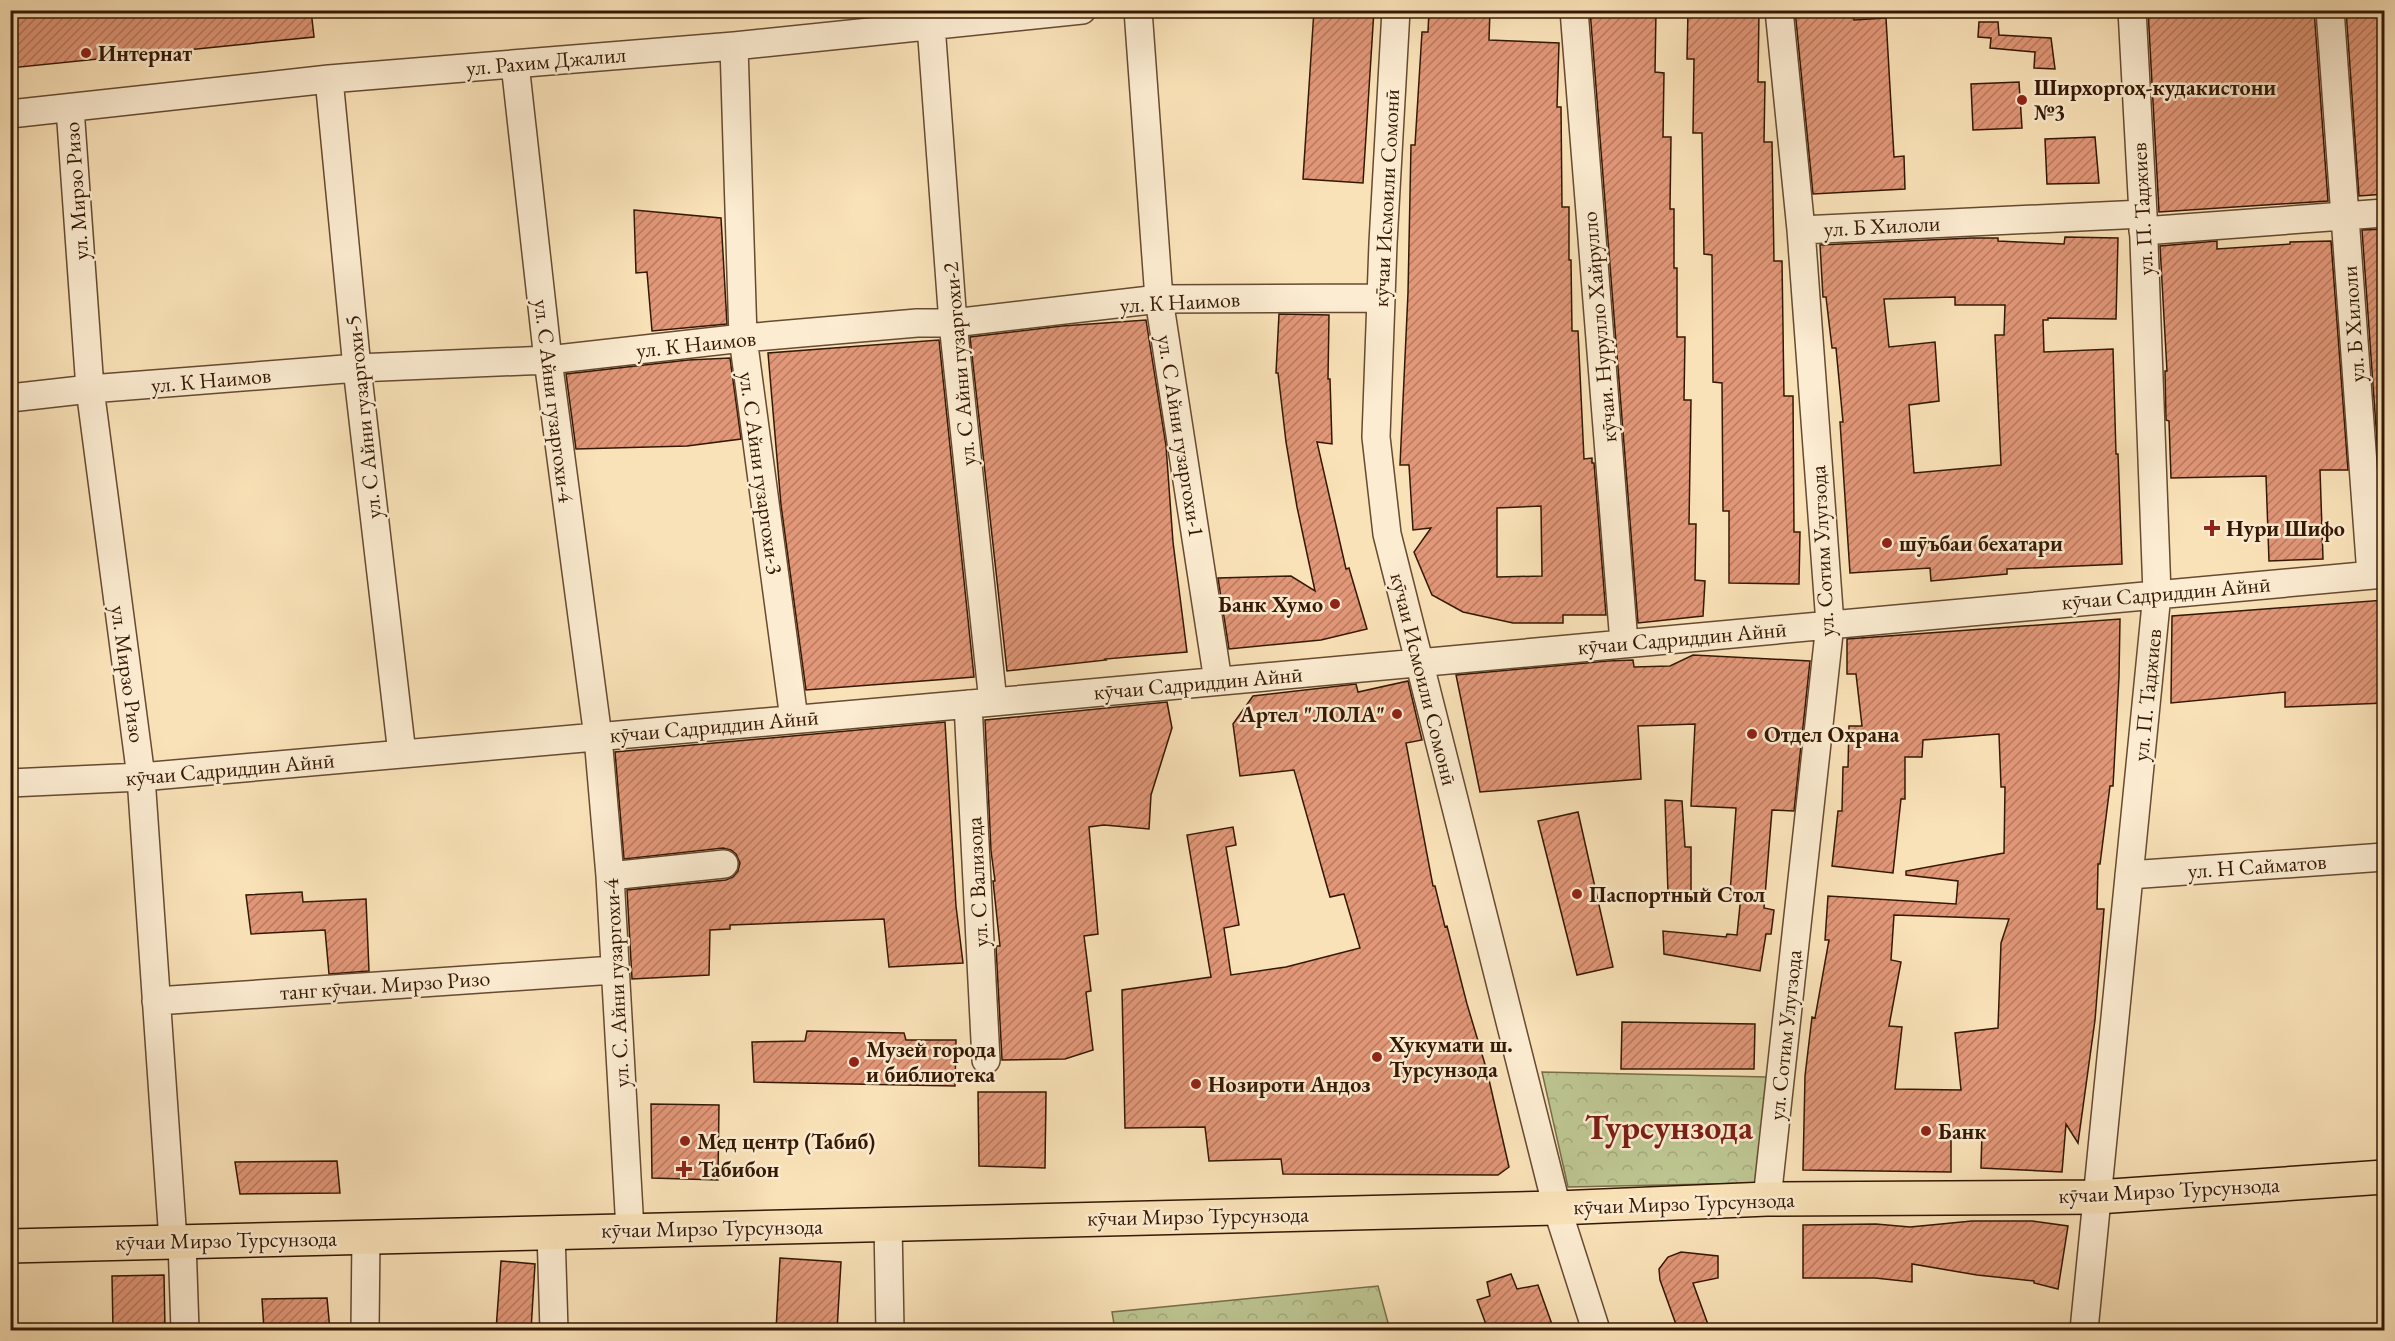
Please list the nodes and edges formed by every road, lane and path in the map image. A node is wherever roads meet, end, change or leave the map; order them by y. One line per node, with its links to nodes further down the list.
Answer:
1 (1082, 10): 8 (street, ул. Рахим Джалил)
2 (1138, 10): 19 (street, ул. С Айни гузаргохи-1)
3 (1396, 10): 18 (street, кӯчаи Исмоили Сомонӣ)
4 (1574, 10): 29 (street, кӯчаи. Нурулло Хайрулло)
5 (1779, 10): 17 (street, ул. Сотим Улугзода)
6 (2132, 10): 16 (street, ул. П. Таджиев)
7 (2330, 10): 15 (street, ул. Б Хилоли)
8 (931, 25): 9 (street, ул. Рахим Джалил); 20 (street, ул. С Айни гузаргохи-2)
9 (734, 45): 10 (street, ул. Рахим Джалил); 21 (street, ул. С Айни гузаргохи-3)
10 (515, 64): 11 (street, ул. Рахим Джалил); 22 (street, ул. С Айни гузаргохи-4)
11 (329, 79): 12 (street, ул. Рахим Джалил); 23 (street, ул. С Айни гузаргохи-5)
12 (70, 108): 13 (street, ул. Рахим Джалил); 24 (street, ул. Мирзо Ризо)
13 (10, 114)
14 (2385, 213): 15 (street, ул. Б Хилоли)
15 (2345, 217): 16 (street, ул. Б Хилоли); 26 (street, ул. Б Хилоли)
16 (2143, 222): 17 (street, ул. Б Хилоли); 27 (street, ул. П. Таджиев)
17 (1801, 230): 28 (street, ул. Сотим Улугзода)
18 (1381, 298): 19 (street, ул. К Наимов); 30 (street, кӯчаи Исмоили Сомонӣ)
19 (1159, 299): 20 (street, ул. К Наимов); 31 (street, ул. С Айни гузаргохи-1)
20 (953, 323): 21 (street, ул. К Наимов); 32 (street, ул. С Айни гузаргохи-2)
21 (743, 338): 22 (street, ул. К Наимов); 33 (street, ул. С Айни гузаргохи-3)
22 (548, 360): 23 (street, ул. К Наимов); 34 (street, ул. С Айни гузаргохи-4)
23 (357, 368): 24 (street, ул. К Наимов); 35 (street, ул. С Айни гузаргохи-5)
24 (90, 390): 25 (street, ул. К Наимов); 36 (street, ул. Мирзо Ризо)
25 (10, 398)
26 (2378, 574): 27 (street, кӯчаи Садриддин Айнӣ)
27 (2157, 594): 28 (street, кӯчаи Садриддин Айнӣ); 40 (street, ул. П. Таджиев)
28 (1830, 624): 29 (street, кӯчаи Садриддин Айнӣ); 47 (street, ул. Сотим Улугзода)
29 (1624, 643): 30 (street, кӯчаи Садриддин Айнӣ)
30 (1420, 663): 31 (street, кӯчаи Садриддин Айнӣ); 48 (street, кӯчаи Исмоили Сомонӣ)
31 (1218, 681): 32 (street, кӯчаи Садриддин Айнӣ)
32 (981, 703): 33 (street, кӯчаи Садриддин Айнӣ); 44 (street, ул. С Вализода)
33 (794, 719): 34 (street, кӯчаи Садриддин Айнӣ)
34 (598, 737): 35 (street, кӯчаи Садриддин Айнӣ); 41 (street, ул. С. Айни гузаргохи-4)
35 (402, 754): 36 (street, кӯчаи Садриддин Айнӣ)
36 (141, 777): 37 (street, кӯчаи Садриддин Айнӣ); 43 (street, ул. Мирзо Ризо)
37 (10, 783)
38 (2385, 857): 40 (street, ул. Н Сайматов)
39 (724, 864): 41 (street)
40 (2129, 875): 46 (street, ул. П. Таджиев)
41 (610, 876): 42 (street, ул. С. Айни гузаргохи-4)
42 (614, 970): 43 (street, танг кӯчаи. Мирзо Ризо); 50 (street, ул. С. Айни гузаргохи-4)
43 (156, 1001): 53 (street, ул. Мирзо Ризо)
44 (986, 1060)
45 (2385, 1177): 46 (main road, кӯчаи Мирзо Турсунзода)
46 (2097, 1197): 47 (main road, кӯчаи Мирзо Турсунзода); 60 (street, ул. П. Таджиев)
47 (1767, 1199): 48 (main road, кӯчаи Мирзо Турсунзода)
48 (1557, 1208): 49 (main road, кӯчаи Мирзо Турсунзода); 59 (street, кӯчаи Исмоили Сомонӣ)
49 (888, 1224): 50 (main road, кӯчаи Мирзо Турсунзода); 58 (street)
50 (630, 1230): 51 (main road, кӯчаи Мирзо Турсунзода)
51 (551, 1233): 52 (main road, кӯчаи Мирзо Турсунзода); 57 (street)
52 (366, 1237): 53 (main road, кӯчаи Мирзо Турсунзода); 56 (street)
53 (177, 1241): 54 (main road, кӯчаи Мирзо Турсунзода); 55 (street, ул. Мирзо Ризо)
54 (10, 1246)
55 (185, 1330)
56 (365, 1330)
57 (554, 1330)
58 (890, 1330)
59 (1596, 1330)
60 (2084, 1330)

